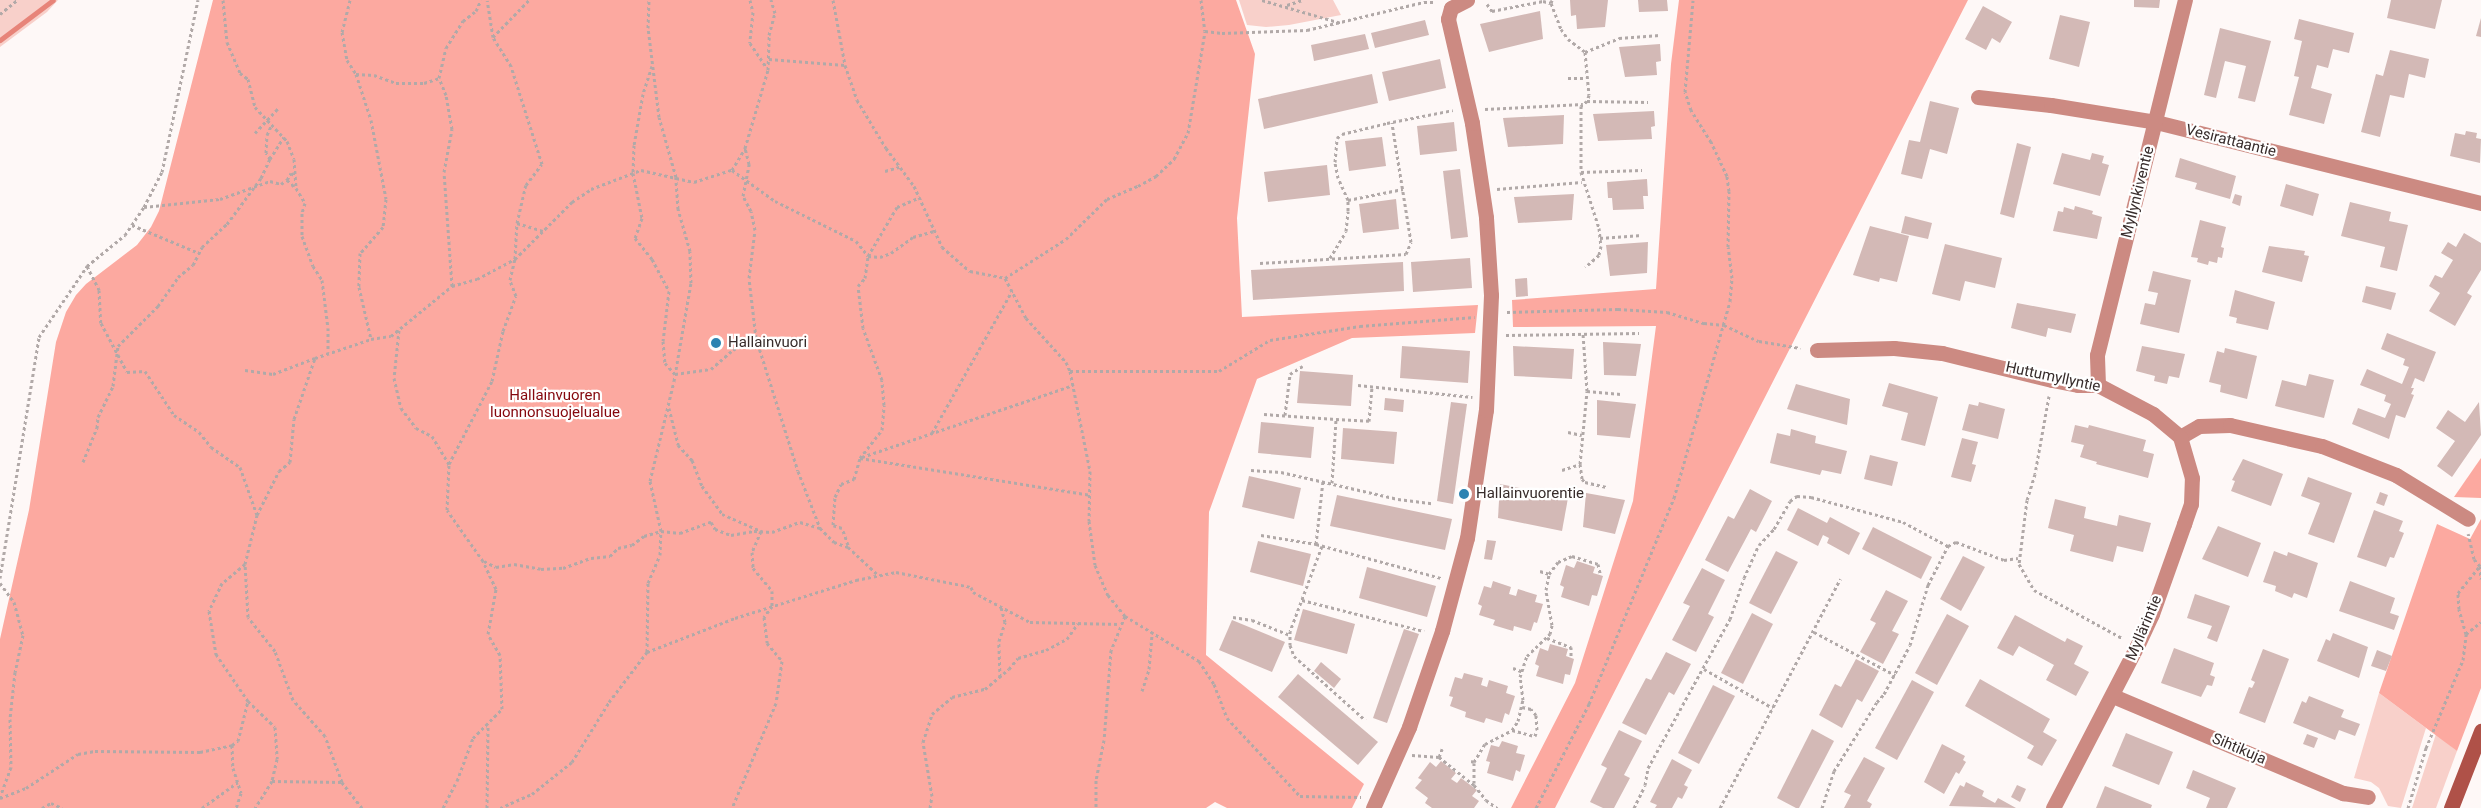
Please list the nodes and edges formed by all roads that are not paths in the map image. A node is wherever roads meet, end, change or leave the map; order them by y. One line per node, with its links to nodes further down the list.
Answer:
1 (1467, 0): 13 (street)
2 (2186, 0): 4 (street, Myllynkiventie)
3 (1978, 97): 4 (street, Vesirattaantie)
4 (2156, 122): 5 (street, Vesirattaantie); 7 (street, Myllynkiventie)
5 (2481, 203)
6 (1817, 350): 7 (street, Huttumyllyntie)
7 (2098, 385): 8 (street, Huttumyllyntie)
8 (2180, 437): 9 (street); 10 (street, Myllärintie)
9 (2468, 519)
10 (2113, 696): 12 (street, Sihtikuja); 14 (street, Myllärintie)
11 (2481, 731): 15 (main road)
12 (2367, 797)
13 (1369, 803)
14 (2054, 808)
15 (2451, 808)

